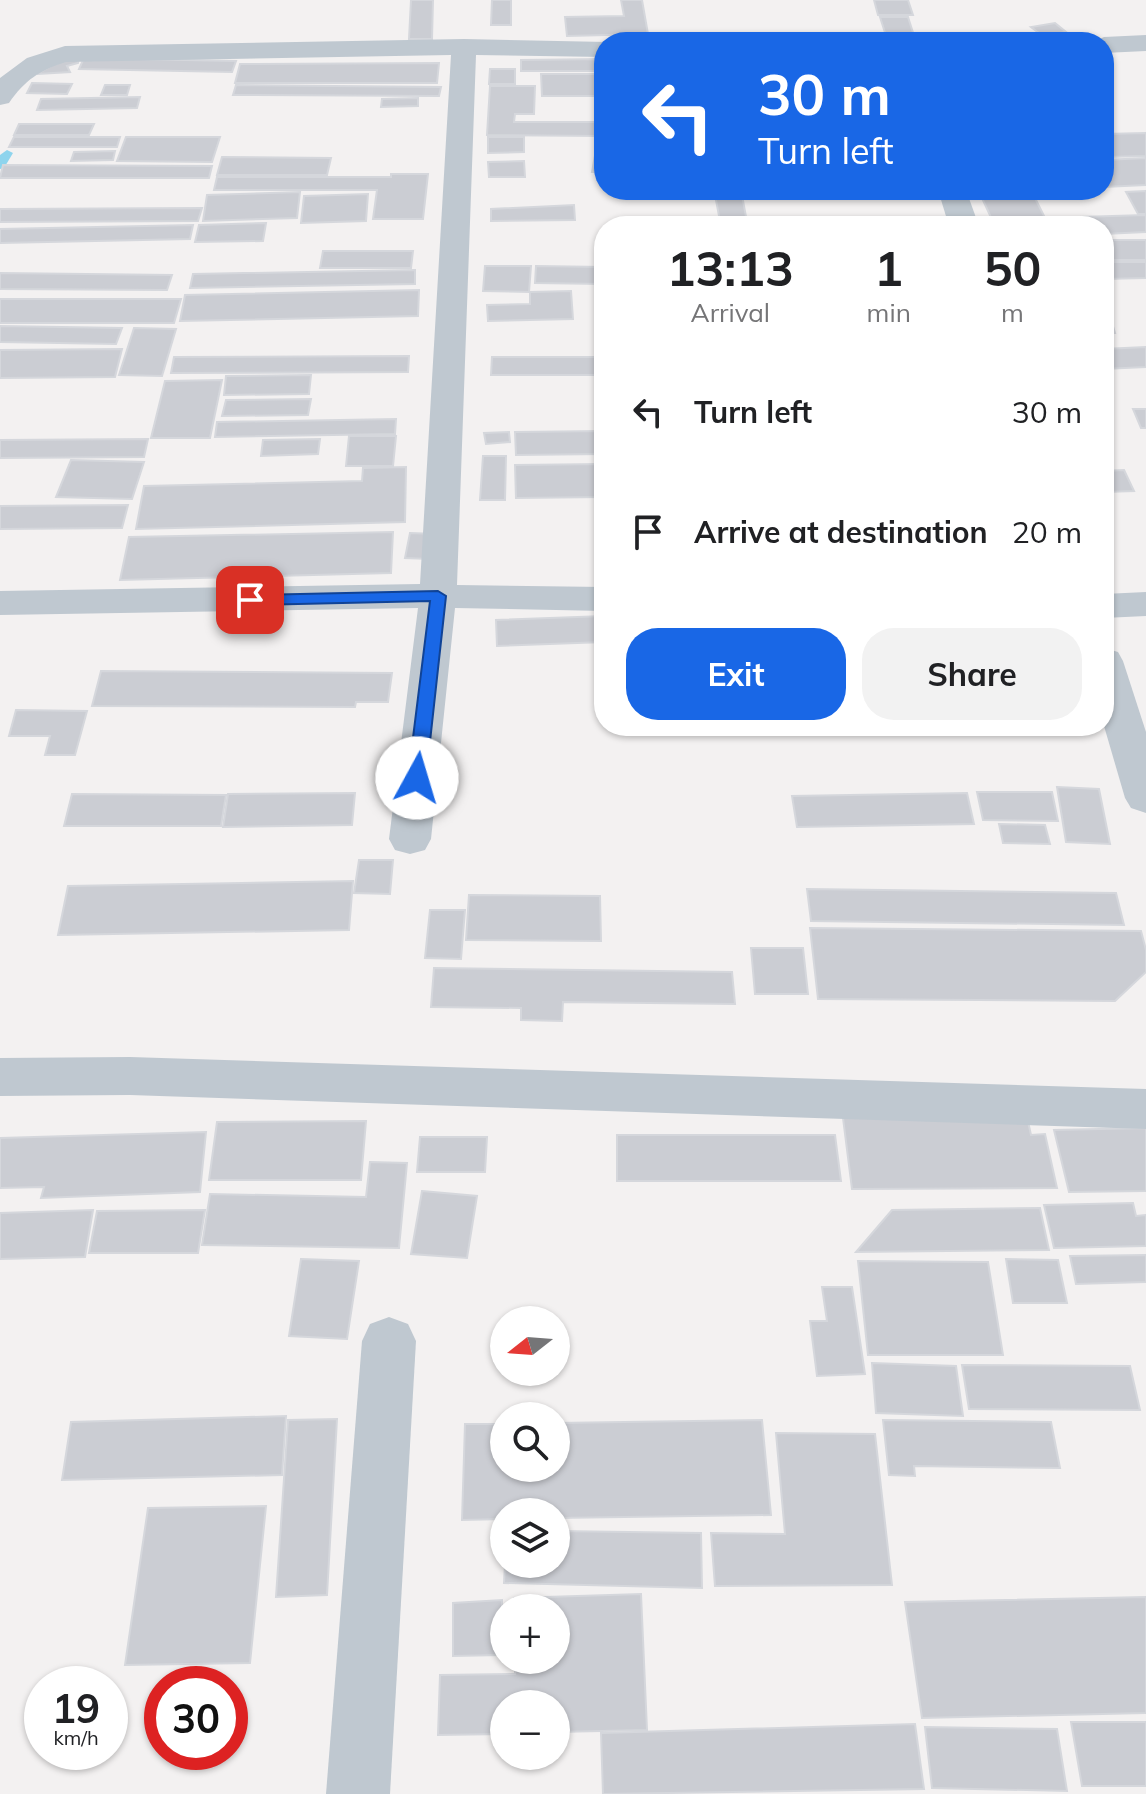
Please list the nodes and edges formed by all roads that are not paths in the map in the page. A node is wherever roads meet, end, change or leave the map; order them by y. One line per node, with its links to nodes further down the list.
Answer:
1 (1146, 43): 2 (street)
2 (1114, 45)
3 (464, 47): 4 (street); 5 (street); 6 (street)
4 (594, 49)
5 (6, 85)
6 (438, 596): 7 (street); 8 (street); 13 (street)
7 (594, 599)
8 (0, 603)
9 (1146, 604): 10 (street)
10 (1114, 606)
11 (1114, 694): 12 (street)
12 (1146, 798)
13 (410, 839)
14 (0, 1077): 15 (street)
15 (1146, 1109)
16 (389, 1341): 17 (street)
17 (358, 1794)

